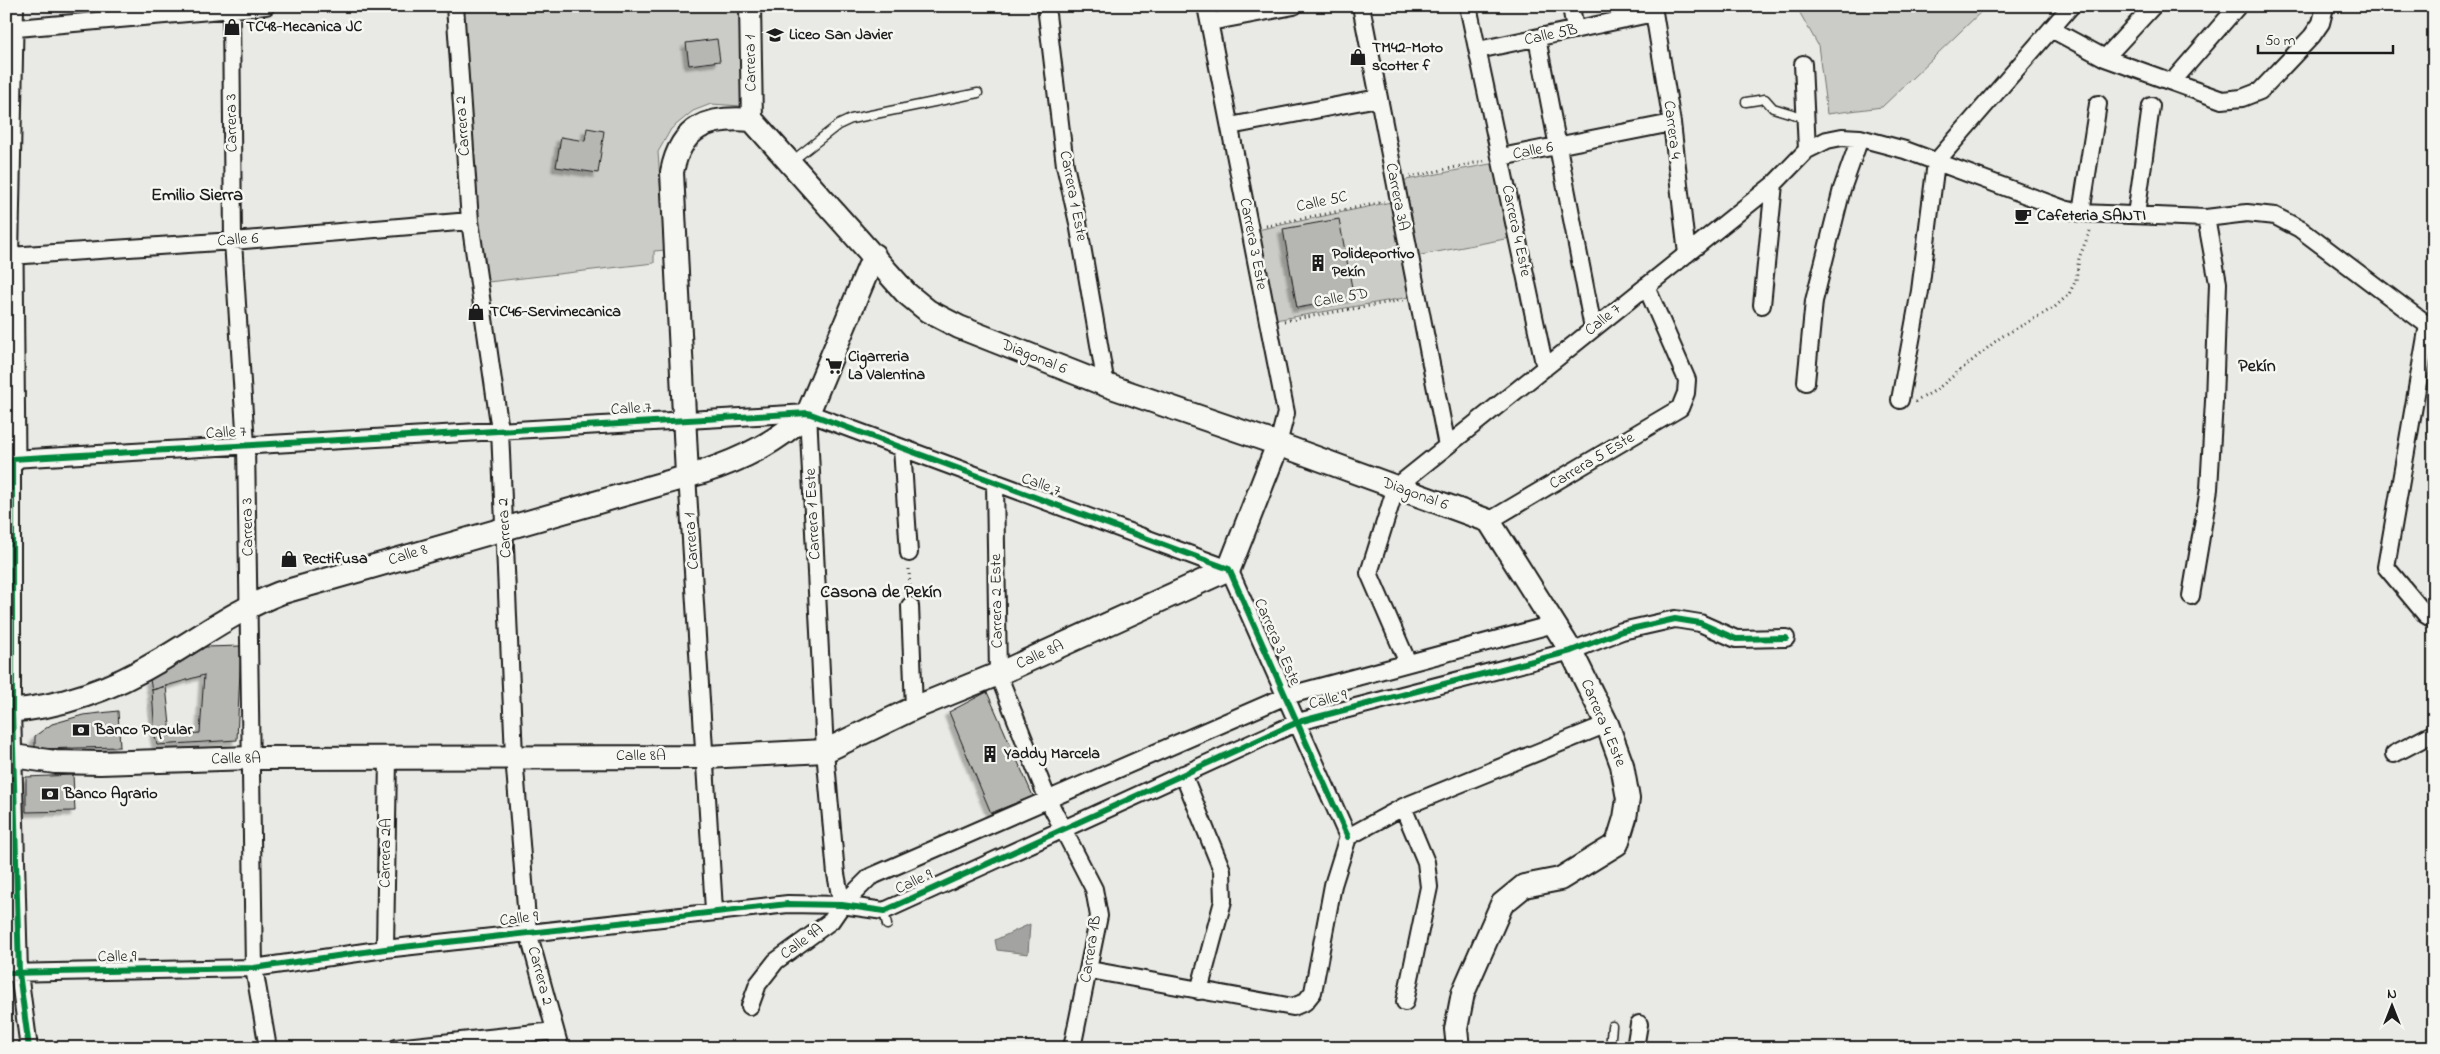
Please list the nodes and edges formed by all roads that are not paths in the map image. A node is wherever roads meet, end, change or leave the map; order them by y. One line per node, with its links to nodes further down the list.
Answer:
1 (15, 6): 17 (street)
2 (266, 6): 14 (street)
3 (455, 6): 45 (street, Carrera 2)
4 (750, 6): 31 (street, Carrera 1)
5 (1046, 6): 56 (street, Carrera 1 Este)
6 (1294, 6): 16 (street)
7 (1361, 6): 26 (street, Carrera 3A)
8 (1468, 6): 21 (street, Carrera 4 Este)
9 (1571, 6): 19 (street)
10 (2071, 6): 18 (street)
11 (2154, 6): 22 (street)
12 (2238, 6): 24 (street)
13 (2322, 6): 24 (street)
14 (231, 8): 17 (street); 46 (street, Carrera 3)
15 (1654, 9): 19 (street, Calle 5B); 32 (street, Carrera 4)
16 (1208, 14): 33 (street, Carrera 3 Este)
17 (11, 28): 37 (street)
18 (2050, 29): 22 (street); 40 (street)
19 (1576, 30): 20 (street, Calle 5B)
20 (1537, 38): 21 (street, Calle 5B); 35 (street)
21 (1478, 50): 38 (street, Carrera 4 Este)
22 (2105, 58): 24 (street)
23 (1803, 64): 30 (street)
24 (2172, 82)
25 (978, 94): 39 (lane)
26 (1378, 98): 33 (street); 63 (street, Carrera 3A)
27 (1746, 102): 30 (lane)
28 (2098, 104): 42 (street)
29 (2151, 106): 43 (street)
30 (1806, 118): 36 (street)
31 (752, 120): 39 (main road, Diagonal 6); 59 (main road, Carrera 1)
32 (1672, 123): 35 (street, Calle 6); 47 (street, Carrera 4)
33 (1230, 126): 61 (street, Carrera 3 Este)
34 (1860, 138): 36 (street); 40 (street); 55 (street)
35 (1559, 146): 38 (street, Calle 6); 52 (street)
36 (1807, 150): 41 (street, Calle 7)
37 (9, 155): 49 (street)
38 (1501, 157): 54 (street, Carrera 4 Este)
39 (790, 162): 48 (main road, Diagonal 6)
40 (1936, 162): 42 (street); 57 (street)
41 (1774, 184): 47 (street, Calle 7); 51 (street)
42 (2089, 214): 43 (street)
43 (2136, 215): 44 (street)
44 (2206, 218): 53 (street); 73 (street)
45 (470, 221): 46 (street, Calle 6); 60 (street, Carrera 2)
46 (233, 241): 49 (street, Calle 6); 62 (street, Carrera 3)
47 (1687, 254): 50 (street, Calle 7)
48 (874, 255): 56 (main road, Diagonal 6); 58 (main road, Carrera 1 Este)
49 (8, 256): 65 (main road)
50 (1646, 286): 52 (street, Calle 7); 69 (street, Carrera 5 Este)
51 (1762, 305)
52 (1593, 328): 54 (street, Calle 7)
53 (2431, 328): 76 (street)
54 (1545, 368): 63 (street, Calle 7)
55 (1806, 382)
56 (1106, 385): 61 (main road, Diagonal 6)
57 (1900, 400)
58 (808, 413): 59 (street, Calle 7); 64 (street, Calle 7); 66 (main road, Calle 8); 88 (street, Carrera 1 Este)
59 (685, 420): 60 (street, Calle 7); 66 (main road, Carrera 1)
60 (500, 430): 62 (street, Calle 7); 70 (street, Carrera 2)
61 (1278, 444): 68 (main road, Diagonal 6); 72 (main road, Carrera 3 Este)
62 (246, 445): 65 (street, Calle 7); 74 (street, Carrera 3)
63 (1447, 446): 68 (street, Calle 7)
64 (902, 448): 67 (street, Calle 7); 71 (street)
65 (9, 459): 84 (street)
66 (687, 475): 70 (main road, Calle 8); 92 (street, Carrera 1)
67 (995, 482): 72 (street, Calle 7); 81 (street, Carrera 2 Este)
68 (1396, 487): 69 (main road, Diagonal 6); 80 (street)
69 (1489, 522): 77 (main road, Carrera 4 Este)
70 (505, 527): 74 (main road, Calle 8); 91 (street, Carrera 2)
71 (909, 553)
72 (1229, 570): 81 (main road, Calle 8A); 82 (street, Carrera 3 Este)
73 (2192, 596)
74 (249, 605): 84 (main road, Calle 8); 93 (street, Carrera 3)
75 (910, 606): 83 (street)
76 (2434, 620)
77 (1554, 624): 79 (main road, Carrera 4 Este); 80 (street, Calle 9)
78 (1786, 638): 79 (street, Calle 9)
79 (1571, 651): 85 (street, Calle 9); 86 (main road, Carrera 4 Este)
80 (1408, 663): 82 (street, Calle 9)
81 (998, 674): 83 (main road, Calle 8A); 96 (street, Carrera 2 Este)
82 (1286, 696): 85 (street, Carrera 3 Este); 96 (street, Calle 9)
83 (914, 708): 88 (main road, Calle 8A)
84 (9, 710): 90 (street)
85 (1298, 722): 95 (street, Calle 9); 99 (street, Carrera 3 Este)
86 (1607, 724): 97 (street); 118 (main road, Carrera 4 Este)
87 (2434, 733): 89 (street)
88 (825, 751): 92 (main road, Calle 8A); 100 (street, Carrera 1 Este)
89 (2394, 754)
90 (10, 756): 93 (main road, Calle 8A); 106 (street)
91 (514, 756): 92 (main road, Calle 8A); 94 (main road, Calle 8A); 102 (street, Carrera 2)
92 (706, 757): 101 (street, Carrera 1)
93 (250, 758): 94 (main road, Calle 8A); 104 (street, Carrera 3)
94 (388, 758): 103 (street, Carrera 2A)
95 (1183, 774): 98 (street, Calle 9); 107 (street)
96 (1048, 800): 98 (street, Carrera 1B); 100 (street, Calle 9)
97 (1403, 807): 99 (street); 108 (street)
98 (1062, 830): 100 (street, Calle 9); 105 (street, Carrera 1B)
99 (1348, 837): 107 (street)
100 (842, 905): 101 (street, Calle 9); 109 (street, Calle 9A)
101 (714, 910): 102 (street, Calle 9)
102 (528, 932): 103 (street, Calle 9); 112 (street, Carrera 2)
103 (385, 948): 104 (street, Calle 9)
104 (254, 968): 106 (street, Calle 9); 114 (street, Carrera 3)
105 (1090, 970): 107 (street); 117 (street, Carrera 1B)
106 (13, 973): 113 (street)
107 (1199, 991)
108 (1405, 1002)
109 (750, 1006)
110 (1639, 1024): 120 (street)
111 (1612, 1026): 119 (lane)
112 (555, 1031): 115 (street); 116 (street, Carrera 2)
113 (29, 1048)
114 (268, 1048)
115 (396, 1048)
116 (560, 1048)
117 (1072, 1048)
118 (1458, 1048)
119 (1610, 1048)
120 (1635, 1048)

